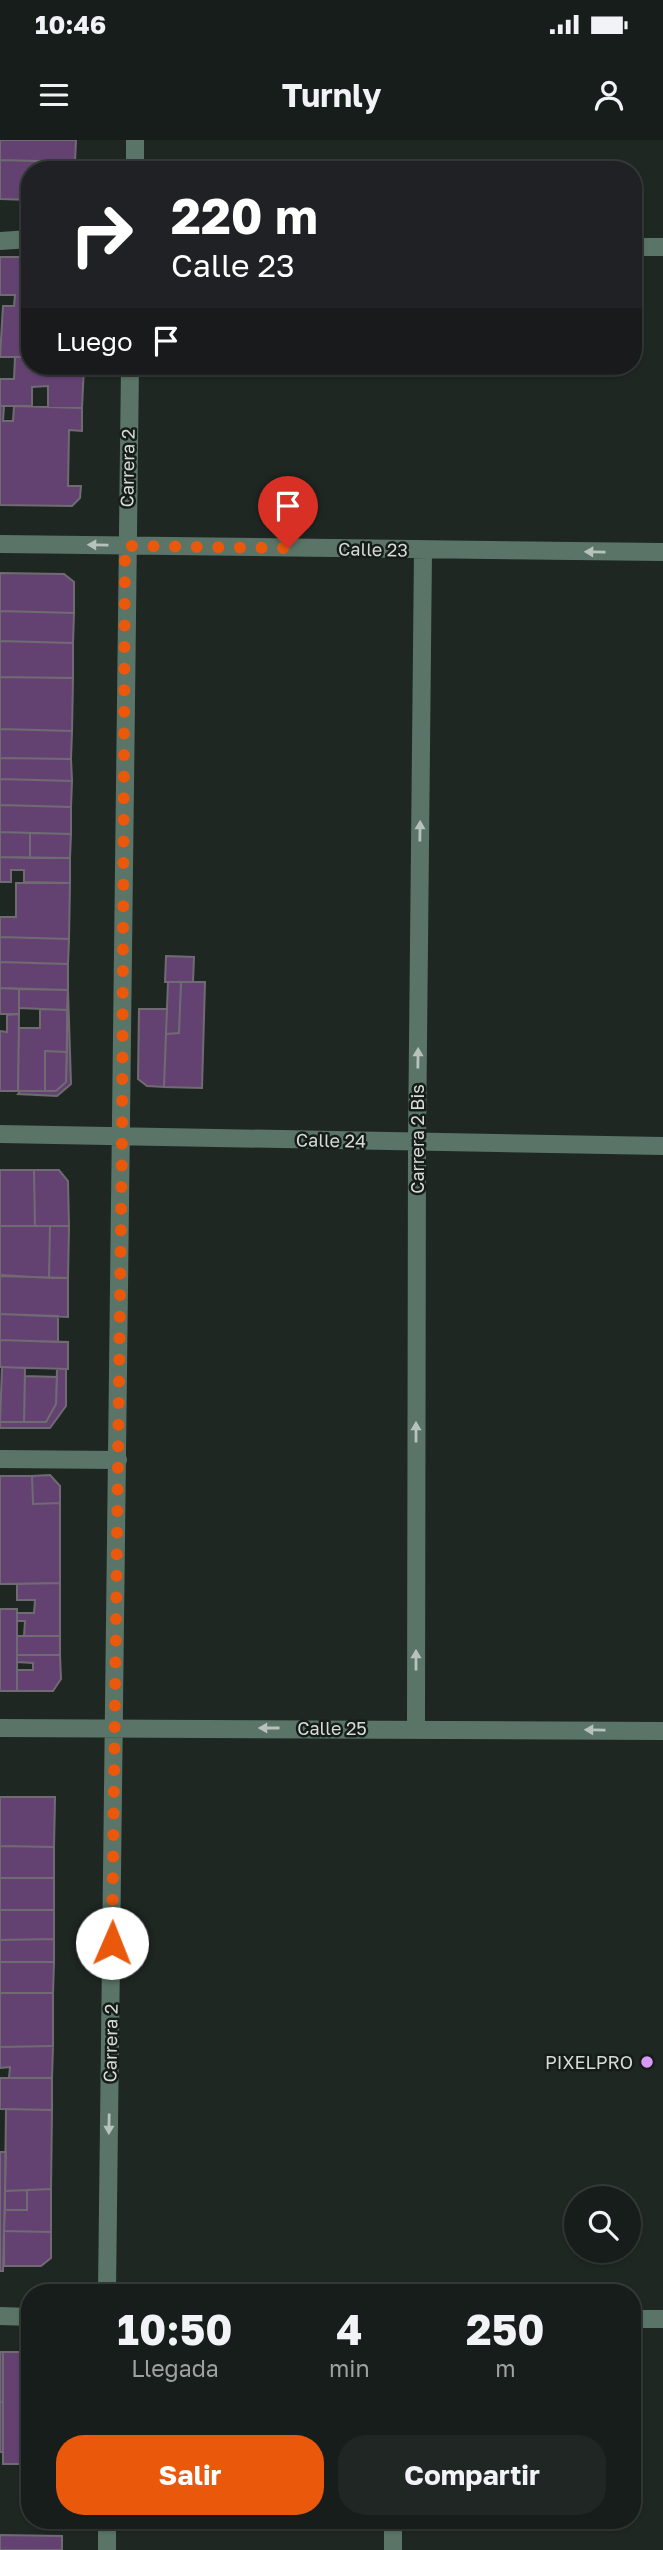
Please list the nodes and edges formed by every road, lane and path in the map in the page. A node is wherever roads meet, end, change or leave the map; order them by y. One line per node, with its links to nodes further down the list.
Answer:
1 (135, 140): 2 (street)
2 (135, 161)
3 (21, 239): 4 (street)
4 (0, 240)
5 (642, 247): 6 (street)
6 (663, 247)
7 (130, 375): 9 (street, Carrera 2)
8 (0, 544): 9 (street, Calle 23, one-way to 8)
9 (125, 546): 10 (street, Calle 23); 13 (street, Carrera 2)
10 (423, 550): 11 (street, Calle 23, one-way to 10); 14 (street, Carrera 2 Bis, one-way to 10)
11 (663, 552)
12 (0, 1134): 13 (street, Calle 24)
13 (122, 1136): 14 (street, Calle 24); 17 (street, Carrera 2)
14 (417, 1142): 15 (street, Calle 24); 20 (street, Carrera 2 Bis, one-way to 14)
15 (663, 1146)
16 (0, 1459): 17 (street)
17 (118, 1460): 19 (street, Carrera 2)
18 (0, 1728): 19 (street, Calle 25)
19 (114, 1728): 20 (street, Calle 25, one-way to 19); 22 (street, Carrera 2, one-way to 22)
20 (416, 1728): 21 (street, Calle 25, one-way to 20)
21 (663, 1731)
22 (107, 2284)
23 (0, 2316): 24 (street)
24 (21, 2317)
25 (641, 2319): 26 (street)
26 (663, 2319)
27 (107, 2529): 29 (street)
28 (393, 2529): 30 (street)
29 (107, 2550)
30 (393, 2550)

